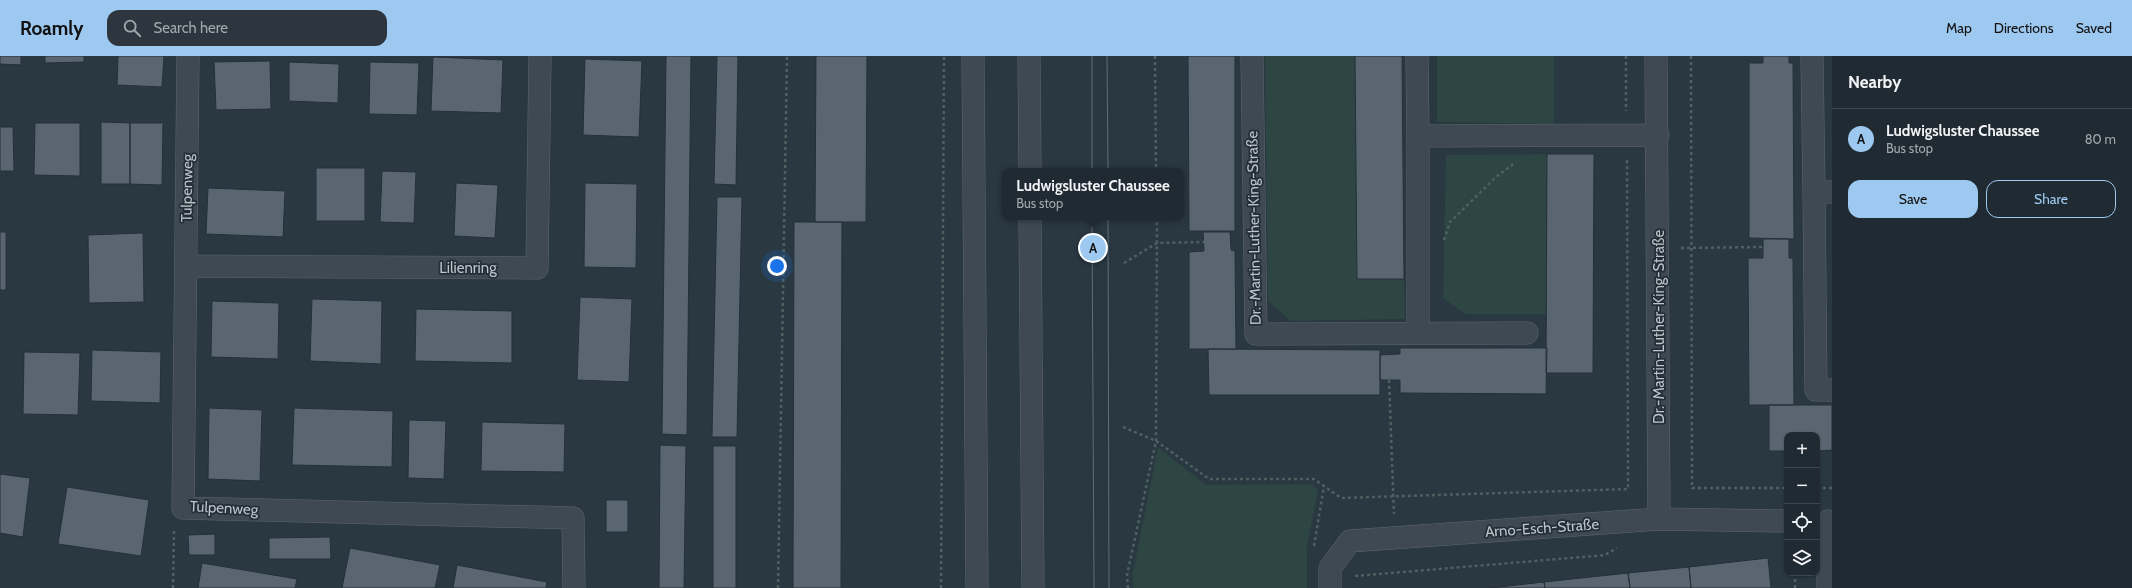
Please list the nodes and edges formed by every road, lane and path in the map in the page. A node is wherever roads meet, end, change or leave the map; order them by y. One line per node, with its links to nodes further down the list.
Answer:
1 (188, 56): 30 (street, Tulpenweg)
2 (540, 56): 30 (street, Lilienring)
3 (787, 56): 49 (path)
4 (944, 56): 50 (path)
5 (973, 56): 51 (street)
6 (1029, 56): 18 (street)
7 (1155, 56): 19 (path)
8 (1252, 56): 31 (street, Dr.-Martin-Luther-King-Straße)
9 (1417, 56): 16 (street)
10 (1626, 56): 14 (path)
11 (1656, 56): 15 (street, Dr.-Martin-Luther-King-Straße)
12 (1691, 56): 27 (path)
13 (1812, 56): 20 (street)
14 (1627, 134): 15 (street); 16 (street); 40 (path)
15 (1658, 135): 26 (street, Dr.-Martin-Luther-King-Straße)
16 (1418, 136): 31 (street)
17 (1520, 159): 25 (path)
18 (1030, 168)
19 (1156, 168)
20 (1823, 192): 34 (street)
21 (1030, 220): 52 (street)
22 (1157, 220): 24 (path)
23 (1204, 242): 24 (path)
24 (1157, 243): 29 (path); 36 (path)
25 (1443, 244)
26 (1659, 248): 27 (path); 42 (street, Dr.-Martin-Luther-King-Straße)
27 (1692, 248): 28 (path); 37 (path)
28 (1763, 248)
29 (1124, 263)
30 (186, 266): 41 (street, Tulpenweg)
31 (1418, 333): 32 (street, Dr.-Martin-Luther-King-Straße)
32 (1527, 333)
33 (1389, 380): 40 (path)
34 (1832, 390)
35 (1123, 427): 36 (path)
36 (1156, 441): 40 (path); 53 (path)
37 (1784, 488)
38 (1820, 488): 39 (path)
39 (1832, 488)
40 (1393, 498): 45 (path)
41 (183, 508): 47 (path); 48 (street, Tulpenweg)
42 (1659, 519): 43 (street, Arno-Esch-Straße); 45 (street, Arno-Esch-Straße)
43 (1784, 521)
44 (1826, 521): 56 (street)
45 (1395, 538): 54 (street, Arno-Esch-Straße)
46 (1795, 576): 55 (path)
47 (173, 588)
48 (574, 588)
49 (778, 588)
50 (942, 588)
51 (977, 588)
52 (1033, 588)
53 (1128, 588)
54 (1330, 588)
55 (1795, 588)
56 (1828, 588)

